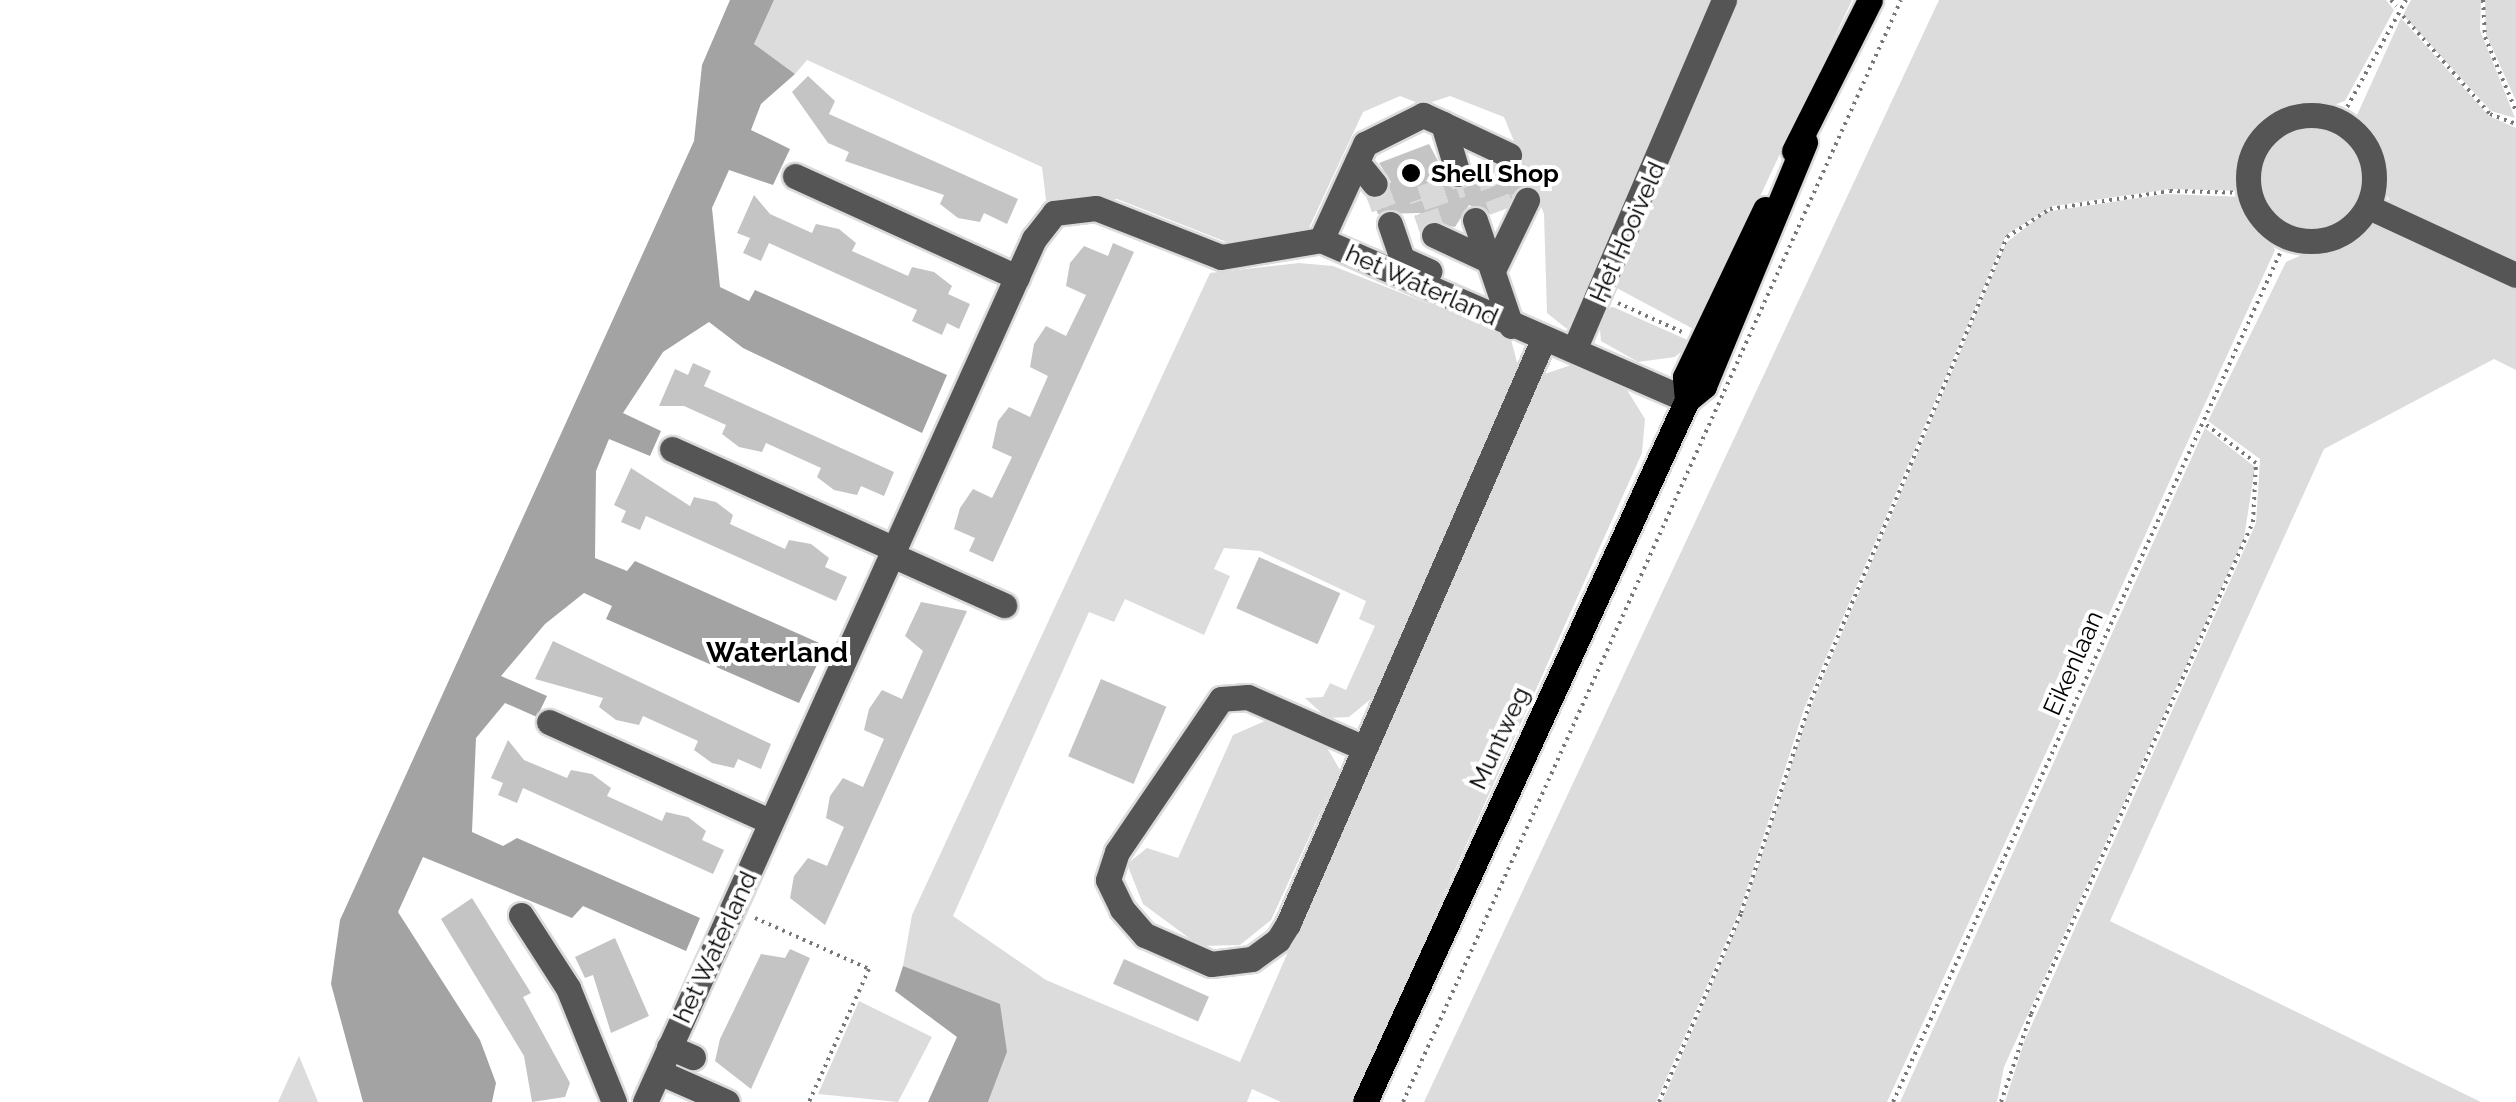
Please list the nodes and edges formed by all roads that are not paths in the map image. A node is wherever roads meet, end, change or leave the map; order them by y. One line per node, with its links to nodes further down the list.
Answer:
1 (1724, 0): 21 (street, Het Hooiveld)
2 (1870, 0): 22 (main road, Muntweg)
3 (1443, 124): 4 (street); 5 (street); 6 (street)
4 (1490, 153)
5 (1357, 162): 8 (street); 14 (street)
6 (1458, 174)
7 (798, 178): 17 (street)
8 (1375, 184)
9 (1527, 200): 15 (street)
10 (2373, 209): 10 (street); 16 (street)
11 (1475, 220): 15 (street)
12 (1390, 224): 18 (street)
13 (1447, 237): 15 (street)
14 (1321, 240): 17 (street, het Waterland); 18 (street, het Waterland)
15 (1491, 266): 19 (street)
16 (2516, 275)
17 (1017, 277): 24 (street, het Waterland)
18 (1456, 300): 19 (street, het Waterland)
19 (1511, 326): 20 (street, het Waterland)
20 (1543, 340): 21 (street, het Waterland); 27 (street)
21 (1574, 350): 22 (street)
22 (1686, 400): 34 (main road, Muntweg)
23 (675, 451): 24 (street)
24 (893, 552): 25 (street); 28 (street, het Waterland)
25 (1004, 605)
26 (552, 723): 28 (street)
27 (1364, 748): 27 (street)
28 (772, 822): 30 (street, het Waterland)
29 (521, 916): 31 (street)
30 (659, 1072): 32 (street, het Waterland); 33 (street)
31 (614, 1102)
32 (645, 1102)
33 (727, 1102)
34 (1365, 1102)

